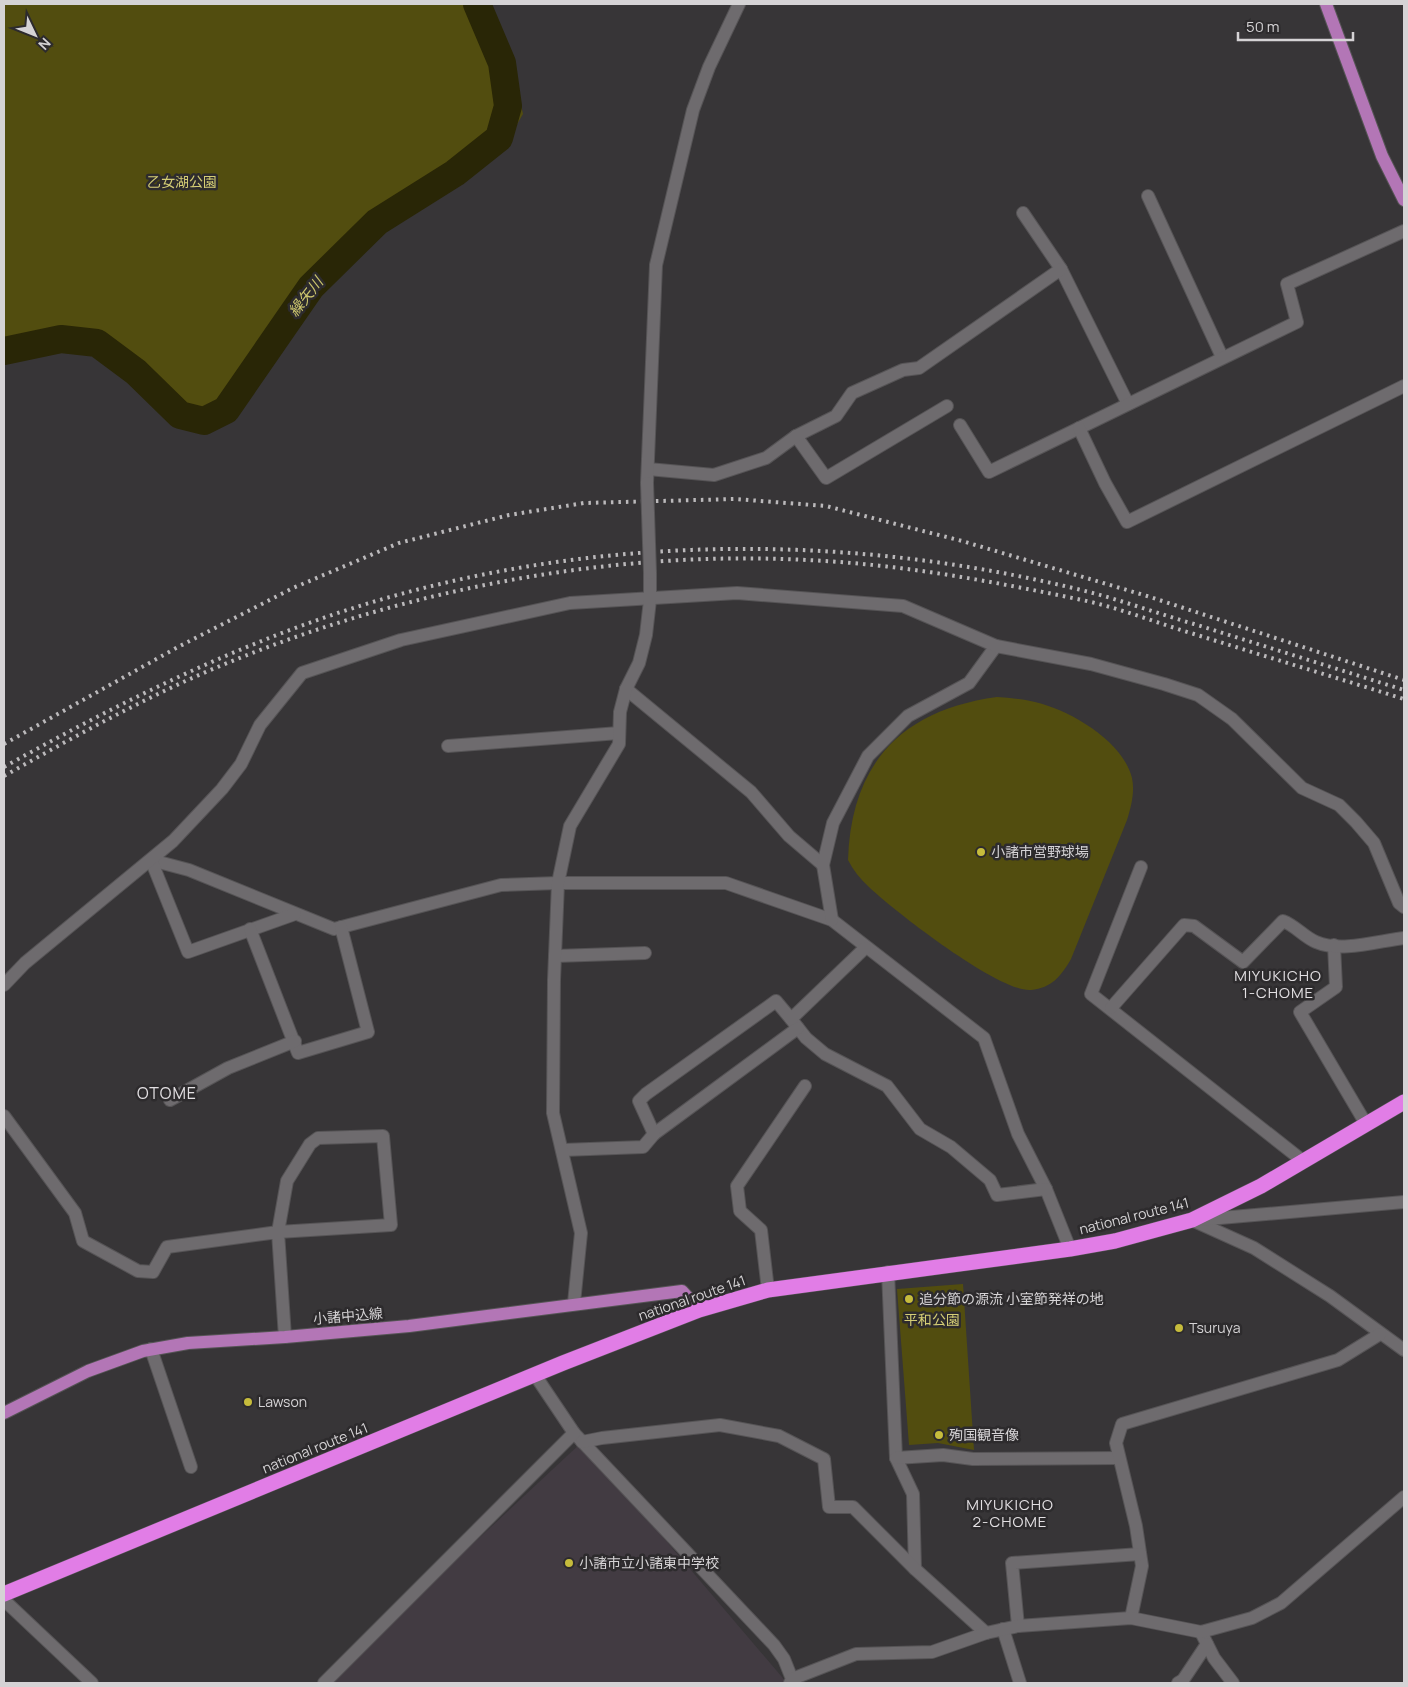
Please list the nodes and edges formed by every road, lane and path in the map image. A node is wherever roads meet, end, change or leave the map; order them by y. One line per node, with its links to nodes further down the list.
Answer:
1 (739, 4): 15 (street)
2 (1326, 4): 4 (main road)
3 (1148, 196): 8 (street)
4 (1404, 200)
5 (1023, 213): 7 (street)
6 (1404, 231): 8 (street)
7 (1061, 269): 10 (street); 14 (street)
8 (1222, 357): 10 (street)
9 (1404, 386): 13 (street)
10 (1128, 404): 13 (street)
11 (947, 406): 14 (street)
12 (960, 426): 13 (street)
13 (1080, 428)
14 (796, 436): 15 (street)
15 (648, 469): 16 (street, bridge)
16 (650, 600): 17 (street); 18 (street); 21 (street)
17 (996, 646): 22 (street); 25 (street)
18 (626, 689): 19 (street); 22 (street)
19 (619, 733): 20 (street); 24 (street)
20 (448, 746)
21 (151, 860): 26 (street); 29 (street); 35 (street)
22 (823, 865): 27 (street)
23 (1141, 867): 36 (street)
24 (558, 883): 27 (street); 28 (street); 34 (street)
25 (1404, 907)
26 (295, 914): 28 (street); 29 (street)
27 (832, 920): 32 (street)
28 (341, 927): 38 (street)
29 (250, 929): 38 (street)
30 (1404, 938): 31 (street)
31 (1334, 945): 36 (street); 43 (street)
32 (865, 948): 37 (street); 47 (street)
33 (645, 953): 34 (street)
34 (555, 956): 45 (street)
35 (4, 985)
36 (1111, 1008): 46 (street)
37 (795, 1024): 44 (street); 44 (street); 47 (street)
38 (295, 1041): 40 (street)
39 (805, 1086): 53 (street)
40 (170, 1100)
41 (1404, 1102): 43 (highway, national route 141)
42 (4, 1116): 50 (street)
43 (1366, 1124): 46 (highway, national route 141)
44 (654, 1134): 45 (street)
45 (563, 1150): 54 (street)
46 (1303, 1161): 49 (highway, national route 141)
47 (1046, 1189): 51 (street)
48 (1404, 1202): 49 (street)
49 (1192, 1220): 51 (highway, national route 141); 56 (street)
50 (278, 1232): 50 (street); 57 (street)
51 (1070, 1249): 52 (highway, national route 141)
52 (888, 1272): 53 (highway, national route 141); 63 (street)
53 (768, 1290): 55 (highway, national route 141)
54 (574, 1303): 55 (main road, 小諸中込線); 57 (main road, 小諸中込線)
55 (698, 1310): 60 (highway, national route 141)
56 (1380, 1334): 59 (street); 64 (street)
57 (285, 1337): 58 (main road, 小諸中込線)
58 (151, 1349): 61 (main road, 小諸中込線); 65 (street)
59 (1404, 1350)
60 (535, 1374): 62 (street); 69 (highway, national route 141)
61 (4, 1413)
62 (578, 1437): 68 (street); 77 (street); 79 (street)
63 (896, 1458): 64 (street); 68 (street)
64 (1119, 1458): 67 (street)
65 (191, 1467)
66 (1404, 1497): 74 (street)
67 (1140, 1554): 71 (street); 72 (street)
68 (915, 1569): 75 (street)
69 (4, 1594)
70 (4, 1600): 78 (street)
71 (1131, 1618): 72 (street); 74 (street)
72 (1018, 1626): 73 (street)
73 (1003, 1630): 75 (street); 80 (street)
74 (1201, 1632): 76 (street)
75 (986, 1633): 77 (street)
76 (1207, 1644): 81 (street); 82 (street)
77 (791, 1681)
78 (92, 1683)
79 (324, 1683)
80 (1020, 1683)
81 (1178, 1683)
82 (1233, 1683)

